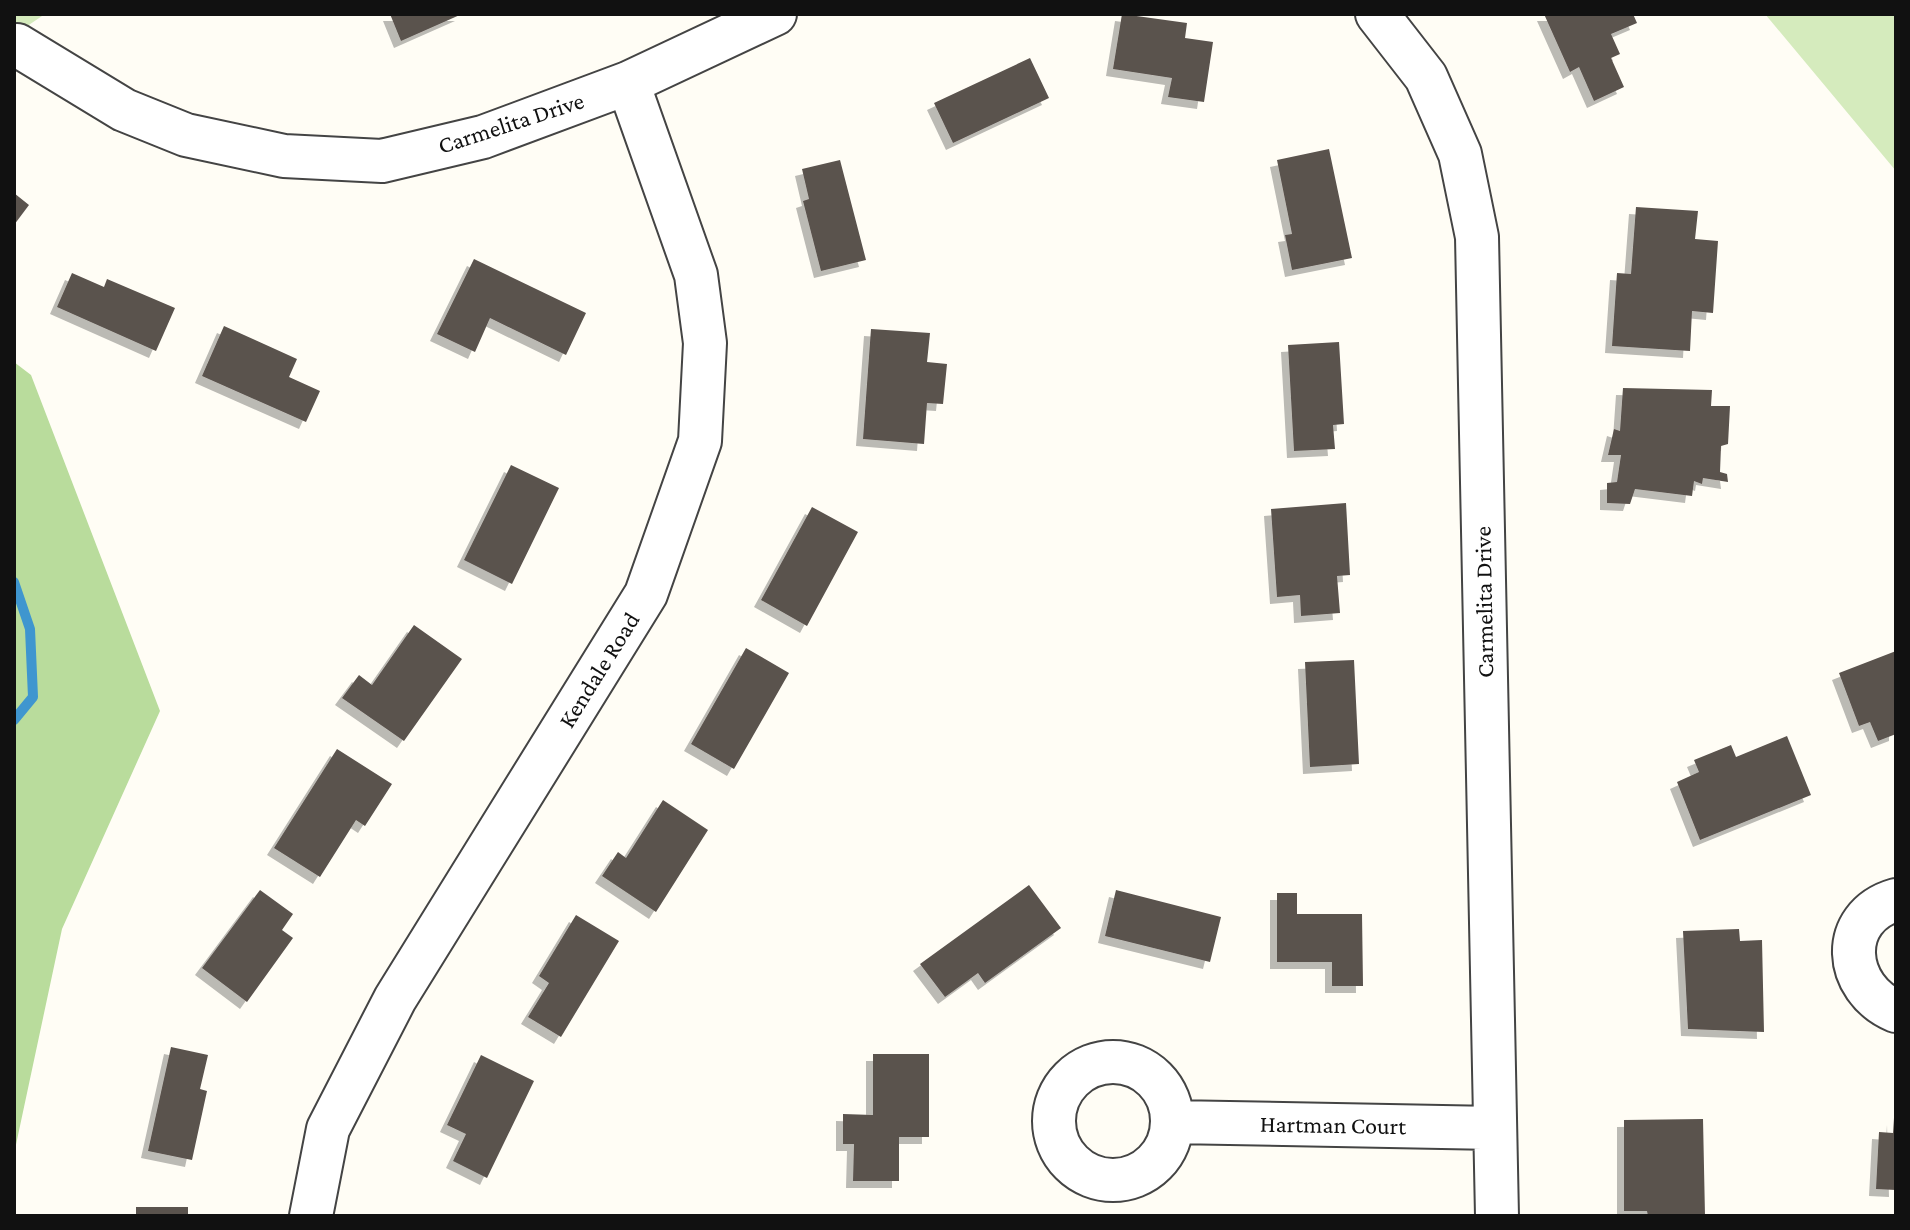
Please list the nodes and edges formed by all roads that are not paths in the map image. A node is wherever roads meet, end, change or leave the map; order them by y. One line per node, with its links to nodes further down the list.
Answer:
1 (775, 14): 4 (street, Carmelita Drive)
2 (1377, 14): 8 (street, Carmelita Drive)
3 (17, 45): 4 (street, Carmelita Drive)
4 (628, 83): 9 (street, Kendale Road)
5 (1896, 900): 6 (street)
6 (1896, 1011)
7 (1172, 1122): 8 (street, Hartman Court)
8 (1495, 1128): 10 (street, Carmelita Drive)
9 (311, 1216)
10 (1497, 1216)

